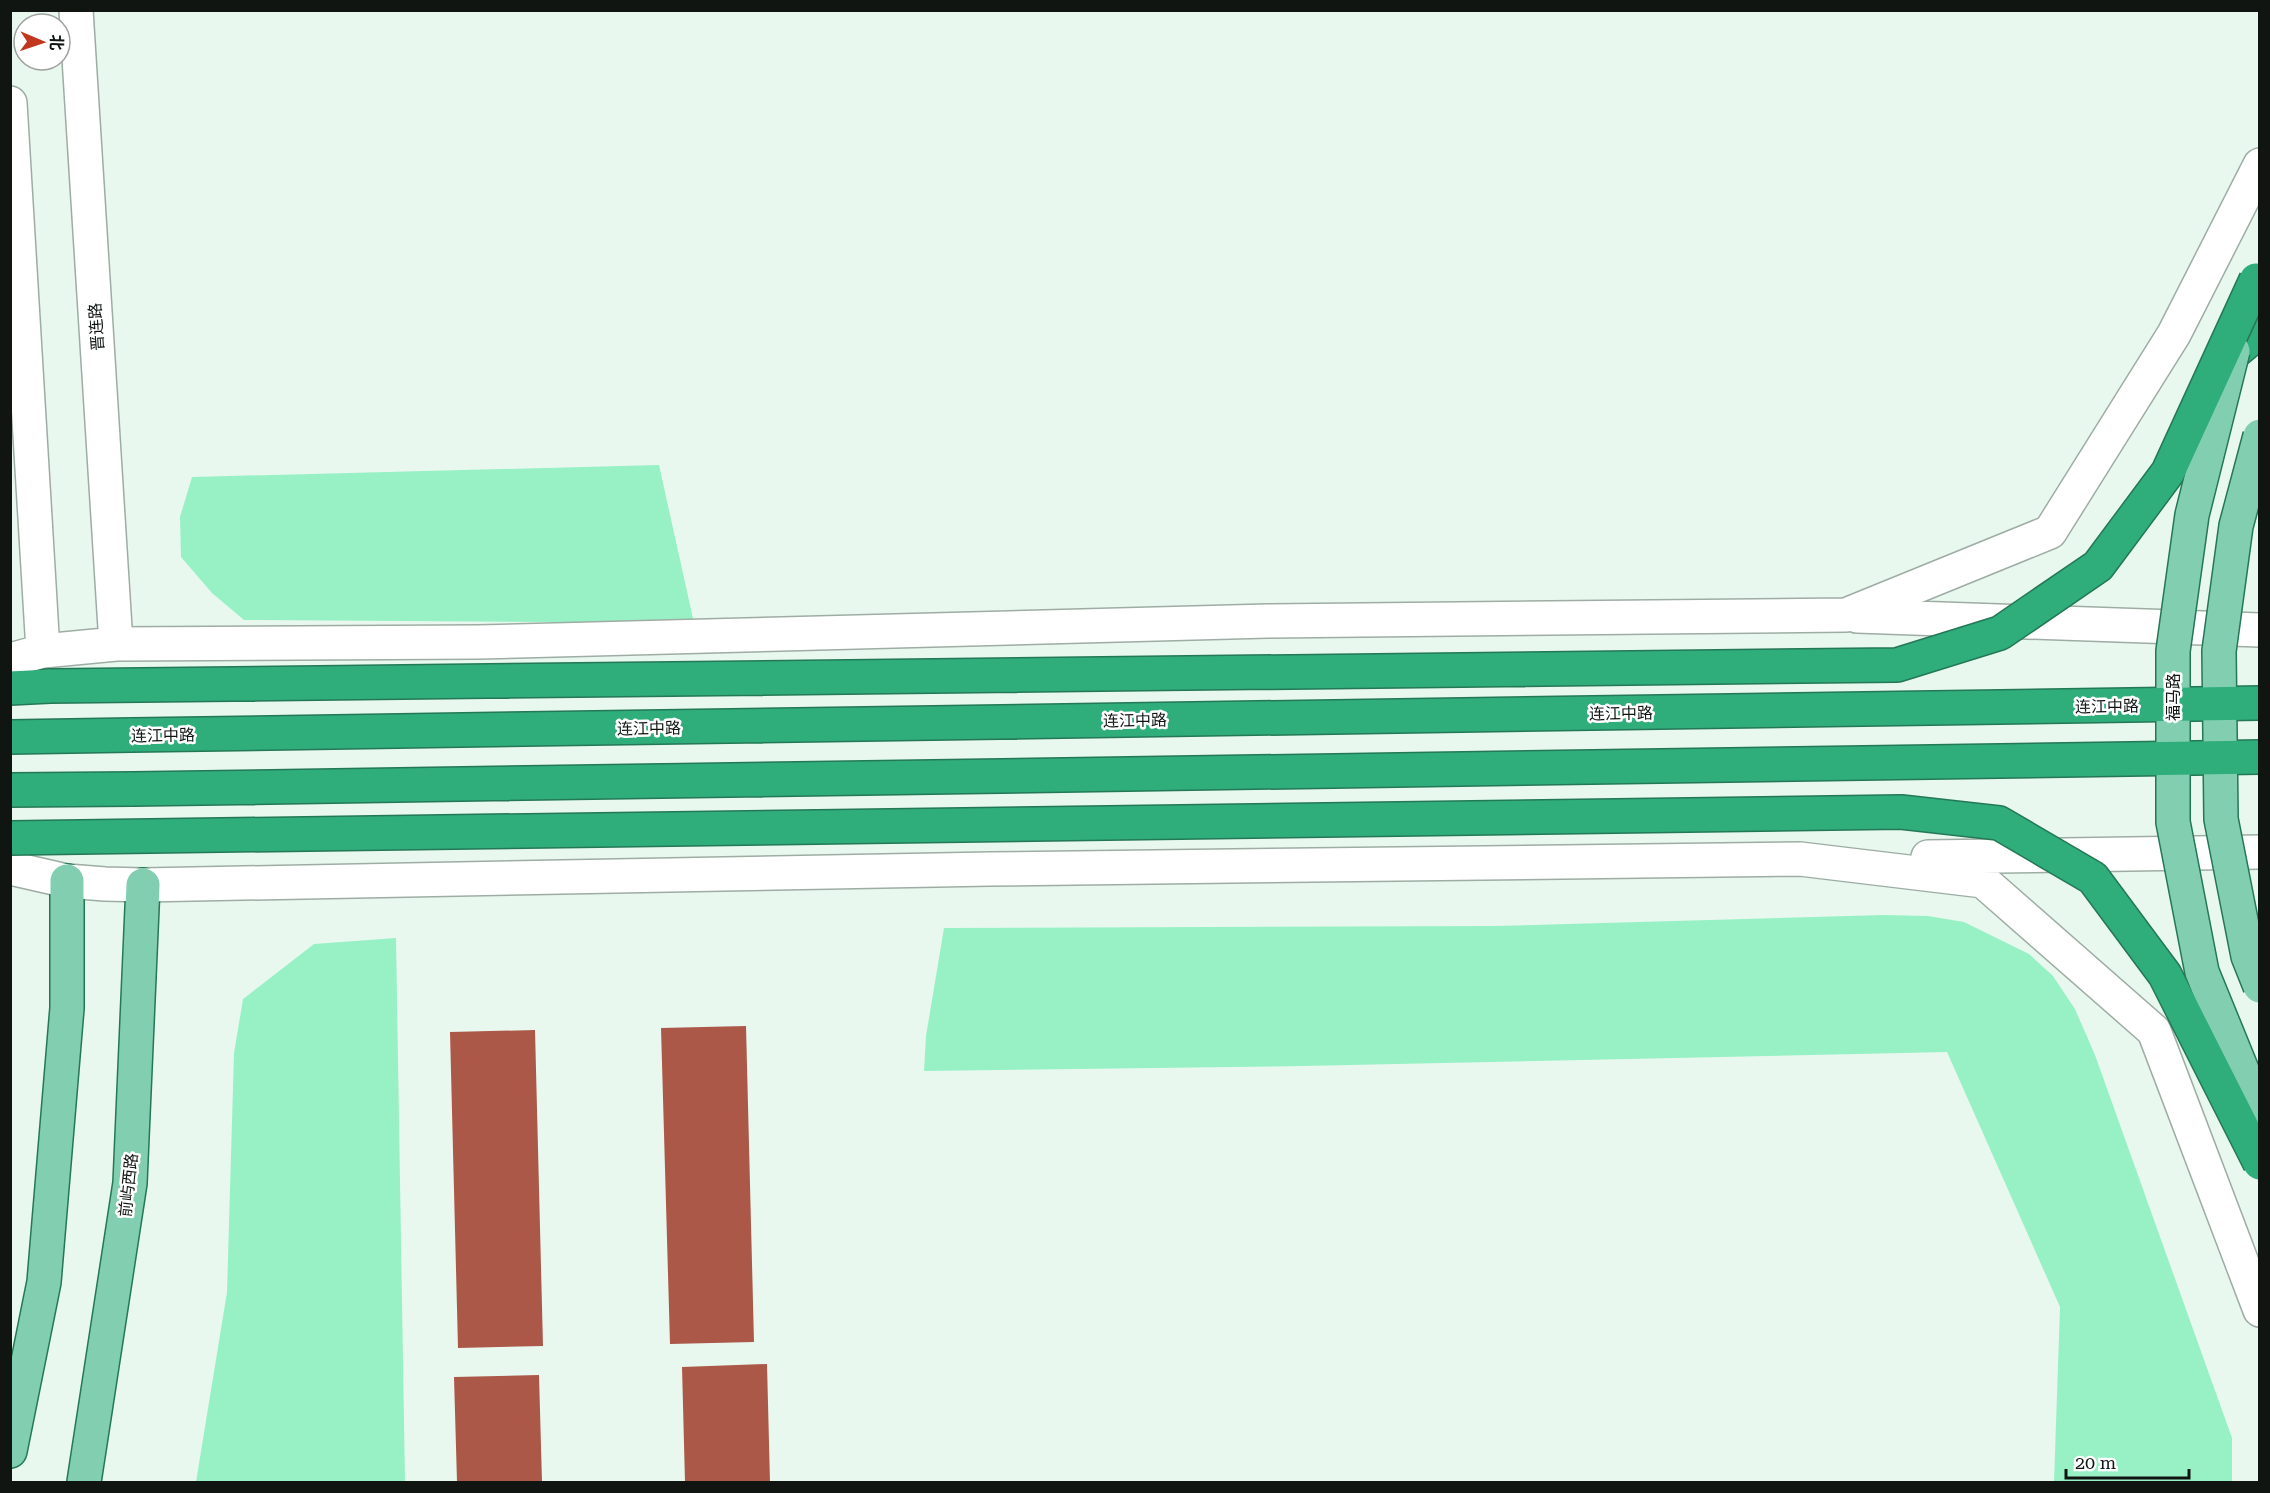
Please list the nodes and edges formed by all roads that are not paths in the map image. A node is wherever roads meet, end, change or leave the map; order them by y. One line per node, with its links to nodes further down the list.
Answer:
1 (76, 10): 10 (main road, 晋连路)
2 (10, 103): 11 (main road)
3 (2259, 165): 8 (main road)
4 (2258, 276): 6 (main road, 福马路, bridge); 13 (highway, bridge)
5 (2259, 331): 6 (highway)
6 (2232, 354): 25 (main road, 福马路, bridge)
7 (2259, 436): 24 (main road, bridge)
8 (1846, 615): 9 (main road); 10 (main road)
9 (2259, 630)
10 (116, 644): 11 (main road)
11 (42, 651): 12 (main road)
12 (10, 660)
13 (10, 688)
14 (2259, 703): 15 (highway, 连江中路, bridge)
15 (10, 737)
16 (2259, 757): 17 (highway, bridge)
17 (10, 790)
18 (10, 838): 26 (highway, bridge)
19 (2259, 852): 20 (main road)
20 (1800, 859): 23 (main road); 27 (main road)
21 (10, 868): 22 (main road)
22 (67, 881): 23 (main road); 28 (main road)
23 (143, 885): 29 (main road, 前屿西路)
24 (2259, 986)
25 (2256, 1104)
26 (2259, 1163)
27 (2259, 1310)
28 (10, 1451)
29 (84, 1482)

